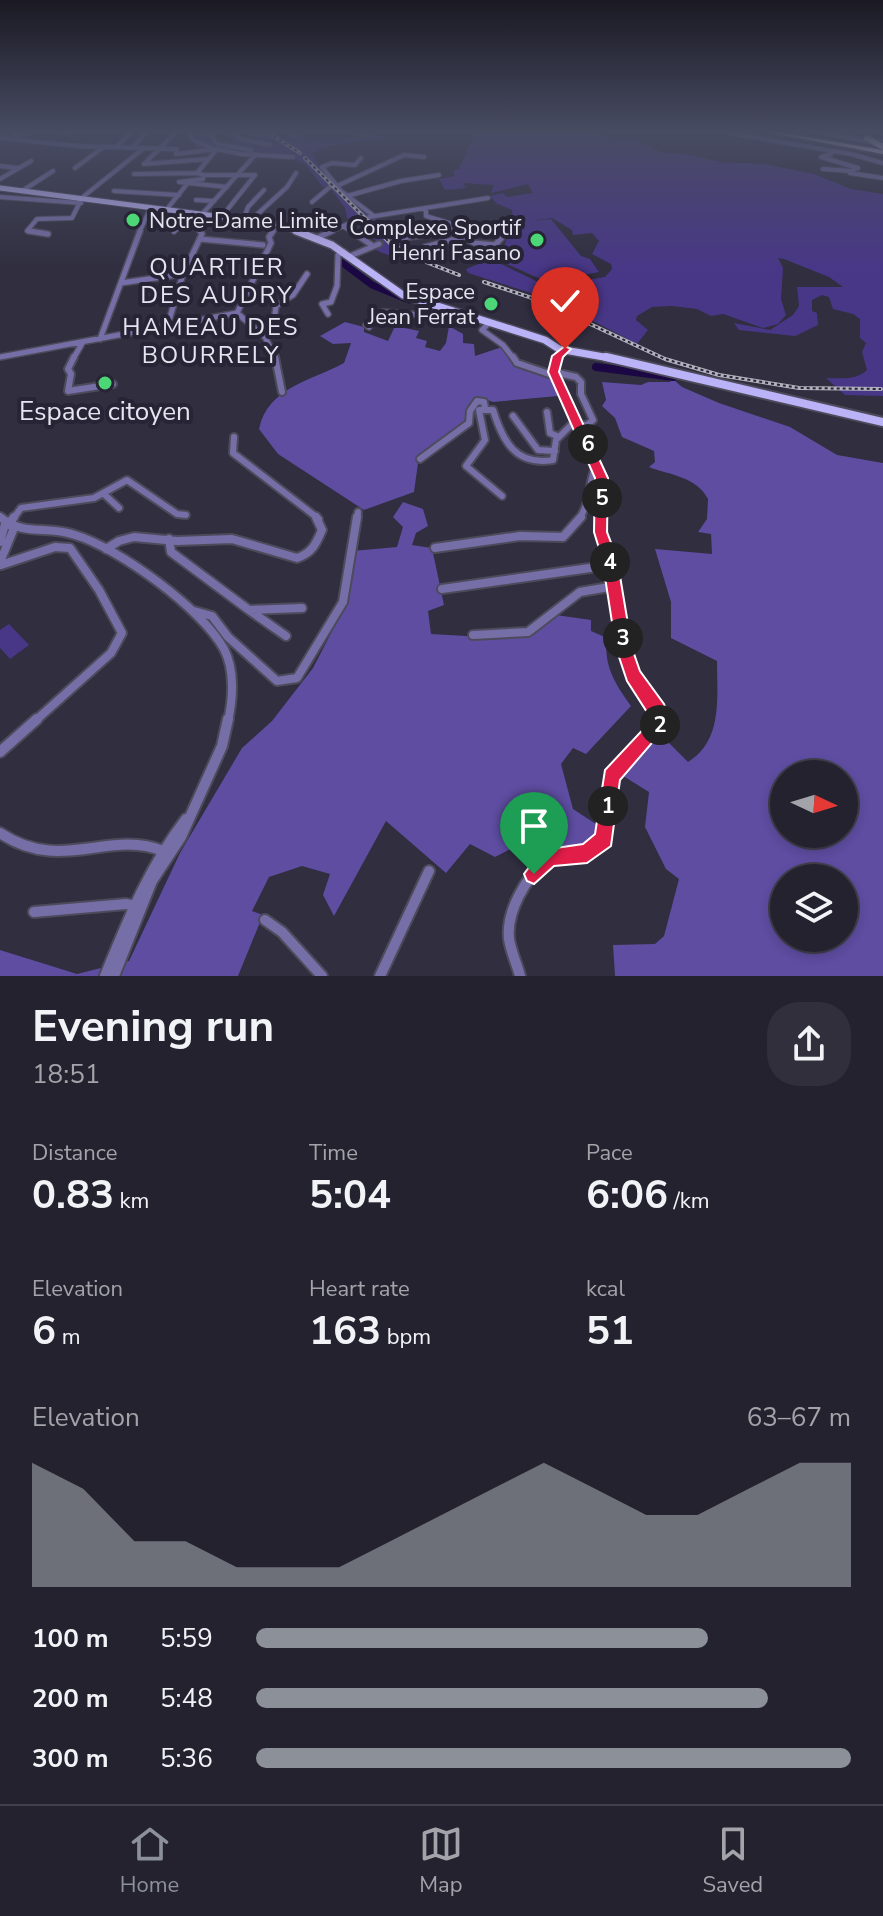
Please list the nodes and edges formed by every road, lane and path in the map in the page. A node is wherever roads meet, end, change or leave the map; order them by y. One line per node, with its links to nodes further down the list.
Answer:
1 (41, 179): 15 (street)
2 (109, 179): 23 (street)
3 (200, 179): 10 (street)
4 (234, 179): 12 (street)
5 (252, 179): 30 (street)
6 (292, 179): 33 (street)
7 (329, 179): 11 (street)
8 (354, 179): 11 (street)
9 (417, 179): 18 (street)
10 (187, 184): 12 (street); 17 (street)
11 (334, 186): 18 (street); 24 (street)
12 (227, 187): 22 (street)
13 (0, 188): 15 (main road)
14 (264, 190): 33 (street)
15 (22, 191): 23 (main road)
16 (114, 191): 17 (street)
17 (179, 195): 27 (street)
18 (347, 196): 26 (street)
19 (0, 197): 23 (street)
20 (488, 198): 26 (street)
21 (196, 200): 22 (street)
22 (214, 201): 28 (street)
23 (81, 202): 25 (main road); 32 (street)
24 (312, 202)
25 (151, 208): 27 (main road); 51 (street)
26 (426, 208): 39 (street)
27 (167, 209): 28 (main road)
28 (203, 213): 29 (main road)
29 (213, 214): 30 (main road); 36 (street)
30 (223, 215): 33 (main road)
31 (511, 218): 42 (street)
32 (57, 219): 35 (street); 41 (street)
33 (248, 219): 38 (main road)
34 (357, 220): 37 (street)
35 (52, 226)
36 (195, 226): 40 (street); 44 (street)
37 (343, 226): 43 (street); 48 (street)
38 (277, 227): 43 (main road); 53 (street)
39 (455, 231): 42 (street); 45 (street)
40 (174, 232)
41 (48, 234)
42 (463, 237): 47 (street)
43 (317, 238): 48 (main road)
44 (200, 239): 46 (street); 49 (street)
45 (394, 239)
46 (263, 245)
47 (425, 247)
48 (347, 254): 52 (main road); 54 (street)
49 (183, 274): 51 (street); 56 (street)
50 (307, 274): 58 (street)
51 (121, 283): 59 (street)
52 (437, 306): 55 (main road); 57 (street)
53 (237, 313): 56 (street); 58 (street)
54 (328, 314)
55 (490, 322): 61 (main road); 63 (street)
56 (167, 327): 59 (street)
57 (369, 327)
58 (262, 331): 65 (street)
59 (100, 339): 60 (street)
60 (80, 342): 62 (street); 64 (street)
61 (560, 348): 63 (street); 69 (main road)
62 (0, 356)
63 (554, 374): 70 (street); 70 (street)
64 (113, 384)
65 (282, 392)
66 (485, 408): 73 (street); 74 (street); 77 (street)
67 (547, 412): 73 (street)
68 (513, 416): 73 (street)
69 (883, 422)
70 (577, 423): 73 (street); 75 (street)
71 (234, 437): 82 (street)
72 (543, 444): 73 (street)
73 (556, 444)
74 (420, 459)
75 (597, 464): 84 (street); 87 (street)
76 (104, 494): 78 (street); 80 (street); 81 (street)
77 (502, 496)
78 (119, 508)
79 (358, 512): 92 (street)
80 (186, 515)
81 (7, 524): 83 (street); 85 (street); 86 (street)
82 (169, 539): 85 (street); 91 (street)
83 (0, 542)
84 (435, 548)
85 (106, 549): 92 (street)
86 (0, 565): 95 (street)
87 (611, 565): 88 (street); 89 (street)
88 (615, 586): 93 (street); 106 (street)
89 (442, 589)
90 (302, 608): 91 (street)
91 (249, 610): 94 (street)
92 (191, 611): 97 (street)
93 (473, 635)
94 (286, 636)
95 (0, 752)
96 (0, 833): 97 (street)
97 (165, 852): 99 (street)
98 (429, 871): 105 (street)
99 (140, 906): 100 (street); 102 (street); 103 (street)
100 (34, 912)
101 (265, 920): 104 (street)
102 (105, 976)
103 (114, 976)
104 (322, 976)
105 (380, 976)
106 (520, 976)

